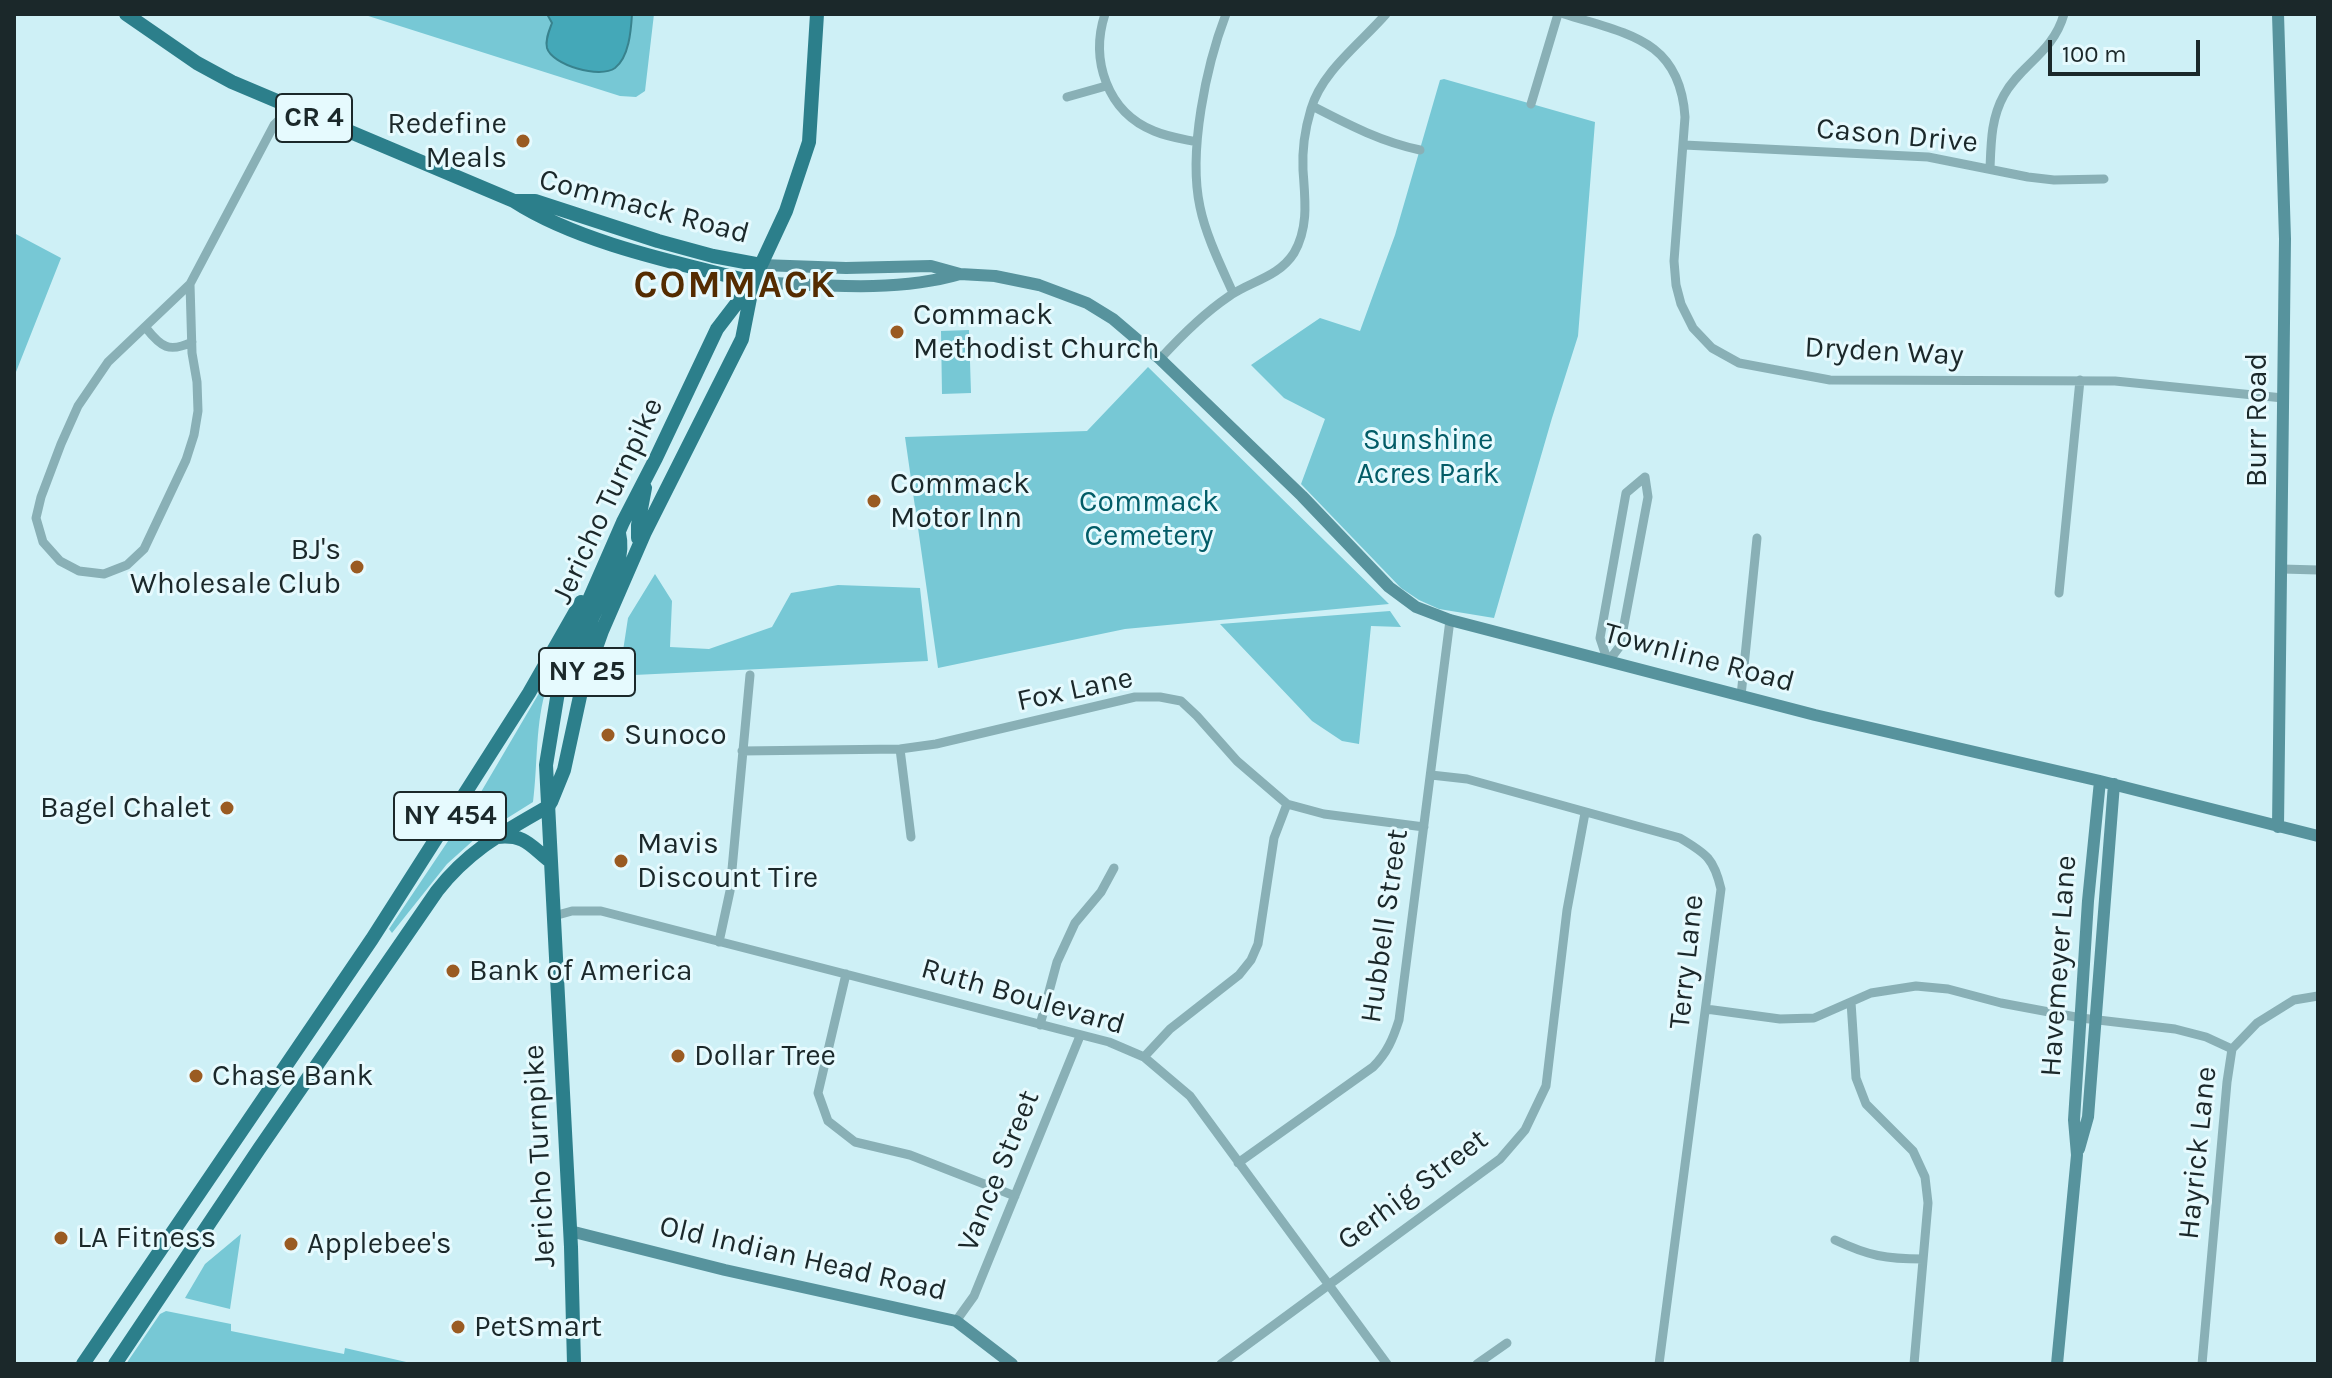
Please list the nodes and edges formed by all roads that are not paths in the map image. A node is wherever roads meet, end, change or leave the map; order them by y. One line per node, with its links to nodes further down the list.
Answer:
1 (126, 14): 9 (main road, Commack Road / CR 4)
2 (817, 14): 21 (main road, Jericho Turnpike / NY 25)
3 (1105, 14): 10 (street)
4 (1226, 14): 15 (street)
5 (1386, 14): 13 (street)
6 (1561, 14): 12 (street); 16 (street, Dryden Way)
7 (2064, 14): 18 (street)
8 (2278, 14): 30 (street, Burr Road)
9 (147, 20): 14 (main road, Commack Road / CR 4)
10 (1106, 86): 11 (street); 15 (street)
11 (1067, 97)
12 (1531, 104)
13 (1312, 106): 17 (street); 25 (street)
14 (291, 108): 20 (main road, Commack Road / CR 4); 24 (street)
15 (1197, 142): 25 (street)
16 (1684, 145): 18 (street, Cason Drive); 29 (street, Dryden Way)
17 (1420, 150)
18 (1990, 169): 19 (street, Cason Drive)
19 (2104, 179)
20 (514, 201): 21 (main road, Commack Road / CR 4); 23 (main road, Commack Road / CR 4)
21 (761, 265): 22 (street, CR 4); 23 (main road, Jericho Turnpike / NY 25)
22 (960, 274): 23 (street, CR 4); 28 (street, CR 4)
23 (753, 282): 31 (main road, Jericho Turnpike / NY 25); 32 (main road, Jericho Turnpike / NY 25)
24 (190, 284): 26 (street); 27 (street)
25 (1233, 293): 28 (street)
26 (146, 328): 27 (street); 27 (street)
27 (192, 342)
28 (1160, 359): 42 (street, Townline Road / CR 4)
29 (2080, 380): 30 (street, Dryden Way); 41 (street)
30 (2283, 398): 38 (street, Burr Road)
31 (656, 458): 32 (main road); 33 (main road, Jericho Turnpike / NY 25); 34 (main road)
32 (677, 469): 34 (main road, Jericho Turnpike / NY 25)
33 (646, 478): 35 (main road, Jericho Turnpike / NY 25); 37 (main road)
34 (657, 510): 37 (main road, Jericho Turnpike / NY 25)
35 (619, 533): 40 (main road, Jericho Turnpike / NY 25); 45 (main road)
36 (1757, 538): 46 (street)
37 (640, 542): 45 (main road, Jericho Turnpike / NY 25)
38 (2282, 569): 39 (street); 56 (street, Burr Road)
39 (2318, 570)
40 (602, 572): 53 (main road, Jericho Turnpike / NY 25); 84 (main road, NY 454)
41 (2059, 593)
42 (1450, 620): 43 (street, Townline Road / CR 4); 49 (street, Hubbell Street)
43 (1608, 662): 43 (street); 46 (street, Townline Road / CR 4)
44 (750, 675): 48 (street)
45 (582, 687): 53 (main road, Jericho Turnpike / NY 25)
46 (1741, 696): 50 (street, Townline Road / CR 4)
47 (900, 749): 48 (street, Fox Lane); 52 (street, Fox Lane); 58 (street)
48 (742, 751): 63 (street)
49 (1431, 775): 54 (street, Terry Lane); 55 (street, Hubbell Street)
50 (2100, 781): 51 (street, Townline Road / CR 4); 68 (street, Havemeyer Lane)
51 (2114, 784): 56 (street, Townline Road / CR 4); 69 (street, Havemeyer Lane)
52 (1287, 804): 55 (street, Fox Lane); 73 (street)
53 (549, 806): 59 (main road, NY 454); 60 (main road, Jericho Turnpike / NY 25)
54 (1585, 813): 67 (street, Terry Lane); 80 (street, Gerhig Street)
55 (1424, 827): 75 (street, Hubbell Street)
56 (2278, 827): 57 (street, Townline Road / CR 4)
57 (2318, 836)
58 (911, 837)
59 (493, 838): 60 (main road); 85 (main road, NY 454)
60 (551, 862): 62 (main road, Jericho Turnpike / NY 25)
61 (1114, 868): 70 (street)
62 (554, 916): 63 (street, Ruth Boulevard); 77 (main road, Jericho Turnpike / NY 25)
63 (719, 942): 64 (street, Ruth Boulevard)
64 (846, 974): 70 (street, Ruth Boulevard); 76 (street)
65 (2318, 996): 72 (street, Hayrick Lane)
66 (1851, 1002): 67 (street); 68 (street); 79 (street)
67 (1706, 1009): 90 (street, Terry Lane)
68 (2081, 1018): 69 (street); 74 (street, Havemeyer Lane)
69 (2096, 1019): 72 (street); 74 (street, Havemeyer Lane)
70 (1040, 1025): 71 (street, Ruth Boulevard)
71 (1080, 1036): 73 (street, Ruth Boulevard); 76 (street, Vance Street)
72 (2232, 1049): 93 (street, Hayrick Lane)
73 (1144, 1057): 75 (street, Ruth Boulevard)
74 (2077, 1155): 92 (street, Havemeyer Lane)
75 (1238, 1163): 80 (street, Ruth Boulevard)
76 (1015, 1196): 81 (street, Vance Street)
77 (570, 1231): 81 (street, Old Indian Head Road); 83 (main road, Jericho Turnpike / NY 25)
78 (1835, 1240): 79 (street)
79 (1923, 1259): 91 (street)
80 (1327, 1284): 87 (street, Gerhig Street); 88 (street, Ruth Boulevard)
81 (956, 1321): 86 (street, Old Indian Head Road)
82 (1507, 1343): 89 (street)
83 (575, 1363)
84 (83, 1364)
85 (115, 1364)
86 (1012, 1364)
87 (1221, 1364)
88 (1387, 1364)
89 (1477, 1364)
90 (1659, 1364)
91 (1914, 1364)
92 (2057, 1364)
93 (2202, 1364)

